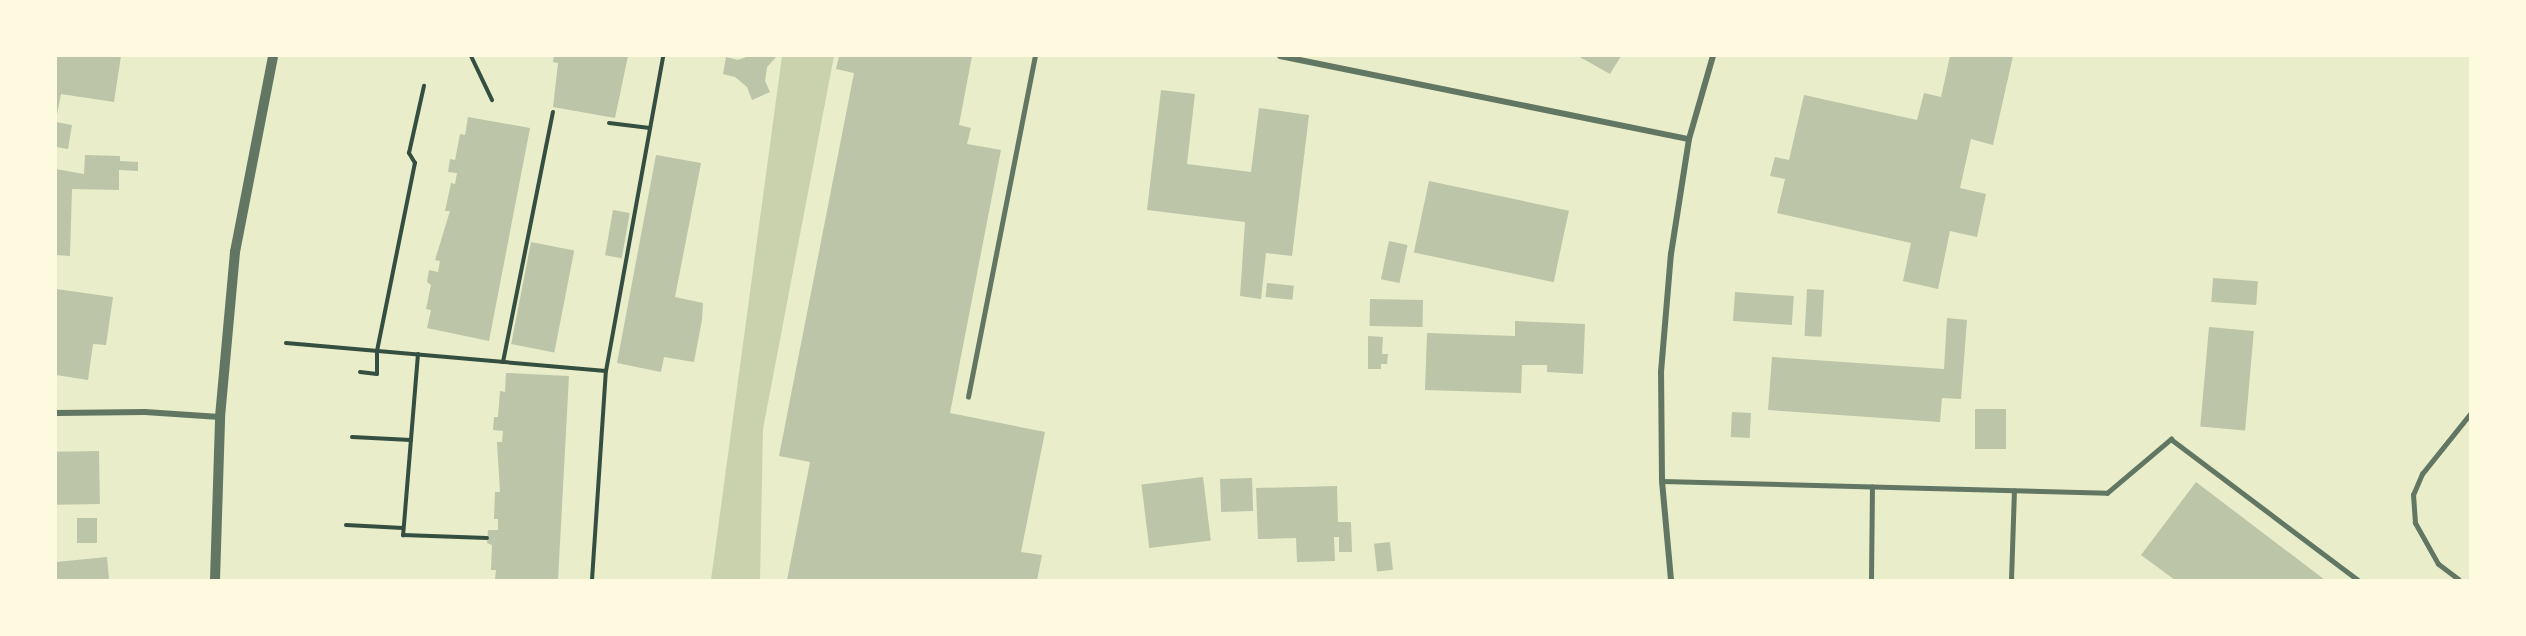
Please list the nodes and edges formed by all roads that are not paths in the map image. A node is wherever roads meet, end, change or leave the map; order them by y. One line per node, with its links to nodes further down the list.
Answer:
1 (273, 56): 9 (street)
2 (1035, 56): 6 (lane)
3 (1280, 56): 5 (street)
4 (1713, 56): 5 (street)
5 (1689, 139): 10 (street)
6 (968, 397)
7 (56, 413): 9 (street)
8 (2470, 414): 18 (lane)
9 (220, 417): 13 (street)
10 (1662, 481): 11 (lane); 14 (street)
11 (1872, 487): 12 (lane); 15 (lane)
12 (2014, 491): 16 (lane); 17 (lane)
13 (215, 580)
14 (1671, 580)
15 (1871, 580)
16 (2011, 580)
17 (2358, 580)
18 (2459, 580)

